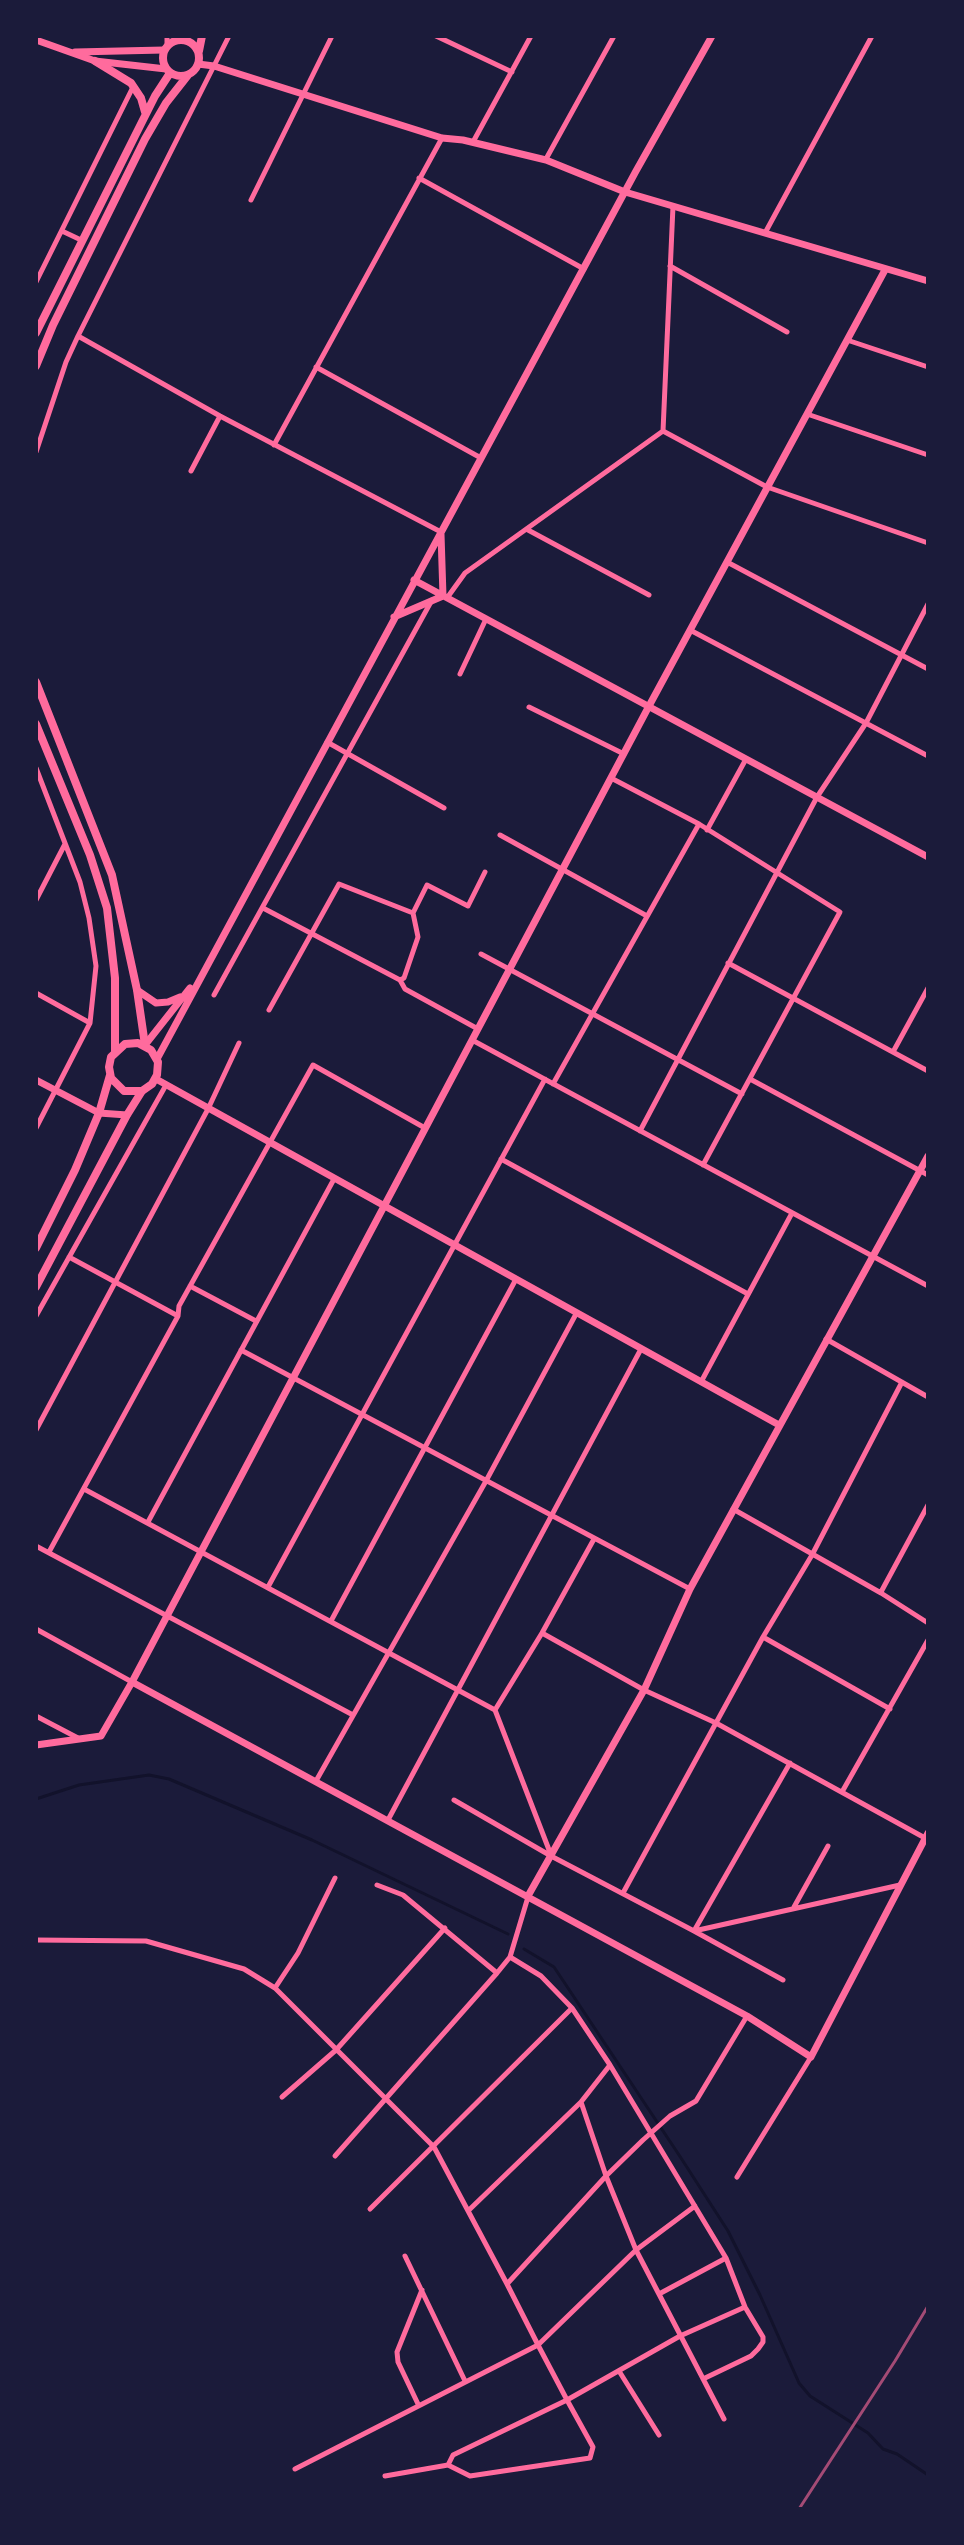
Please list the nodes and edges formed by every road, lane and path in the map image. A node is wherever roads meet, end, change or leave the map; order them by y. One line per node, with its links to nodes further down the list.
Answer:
1 (202, 36): 12 (main road)
2 (229, 36): 15 (street)
3 (332, 36): 20 (street)
4 (436, 36): 17 (street)
5 (531, 36): 17 (street)
6 (614, 36): 24 (street)
7 (712, 36): 26 (street)
8 (872, 36): 30 (street)
9 (36, 40): 11 (street)
10 (171, 42): 11 (street); 12 (main road); 16 (main road)
11 (73, 52): 13 (street)
12 (199, 52): 14 (main road)
13 (95, 61): 16 (street); 19 (main road)
14 (198, 64): 15 (street); 18 (main road)
15 (214, 66): 20 (street); 40 (street)
16 (168, 71): 18 (main road); 21 (main road)
17 (512, 72): 23 (street)
18 (188, 75): 32 (main road)
19 (134, 87): 21 (main road); 29 (street)
20 (303, 95): 22 (street); 27 (street)
21 (145, 114): 31 (main road)
22 (442, 138): 23 (street); 25 (street)
23 (473, 142): 24 (street)
24 (546, 160): 26 (street)
25 (419, 178): 34 (street); 43 (street)
26 (625, 192): 28 (street); 34 (street)
27 (251, 200)
28 (673, 206): 30 (street); 33 (street)
29 (62, 231): 31 (street); 37 (street)
30 (765, 234): 35 (street)
31 (81, 240): 32 (main road); 39 (main road)
32 (93, 247): 42 (main road)
33 (670, 266): 38 (street); 47 (street)
34 (584, 269): 51 (street)
35 (885, 270): 36 (street); 41 (street)
36 (928, 281)
37 (36, 282)
38 (787, 332)
39 (36, 333)
40 (78, 336): 46 (street); 49 (street)
41 (847, 340): 44 (street); 45 (street)
42 (36, 366)
43 (316, 367): 48 (street); 51 (street)
44 (928, 367)
45 (807, 414): 50 (street); 53 (street)
46 (220, 416): 48 (street); 52 (street)
47 (663, 431): 53 (street); 54 (street)
48 (274, 445): 55 (street)
49 (36, 452)
50 (928, 455)
51 (481, 458): 55 (street)
52 (191, 471)
53 (767, 487): 56 (street); 57 (street)
54 (528, 530): 59 (street); 60 (street)
55 (441, 532): 58 (street); 60 (street)
56 (928, 543)
57 (727, 562): 65 (street); 66 (street)
58 (414, 580): 60 (street); 63 (street)
59 (649, 595)
60 (445, 597): 61 (street); 64 (street)
61 (432, 600): 63 (street); 75 (street)
62 (928, 604): 66 (street)
63 (394, 617): 74 (street)
64 (486, 619): 68 (street); 70 (street)
65 (690, 630): 70 (street); 72 (street)
66 (900, 654): 67 (street); 72 (street)
67 (928, 669)
68 (460, 674)
69 (36, 682): 102 (main road)
70 (649, 706): 76 (street); 78 (street)
71 (529, 707): 76 (street)
72 (866, 723): 77 (street); 81 (street)
73 (36, 724): 114 (main road)
74 (327, 742): 75 (street); 99 (street)
75 (348, 753): 82 (street); 92 (street)
76 (624, 754): 80 (street)
77 (928, 756)
78 (746, 759): 81 (street); 84 (street)
79 (36, 768): 86 (street)
80 (611, 778): 83 (street); 88 (street)
81 (817, 797): 87 (street); 90 (street)
82 (444, 808)
83 (699, 824): 84 (street); 94 (street)
84 (707, 830): 90 (street)
85 (500, 835): 88 (street)
86 (65, 843): 91 (street); 109 (street)
87 (928, 857)
88 (563, 868): 94 (street); 98 (street)
89 (485, 872): 93 (street)
90 (777, 873): 97 (street); 106 (street)
91 (36, 900)
92 (263, 908): 95 (street); 105 (street)
93 (413, 913): 95 (street); 100 (street)
94 (647, 916): 108 (street)
95 (312, 934): 100 (street); 107 (street)
96 (481, 954): 98 (street)
97 (728, 963): 106 (street); 117 (street)
98 (510, 969): 108 (street); 110 (street)
99 (201, 974): 104 (street); 116 (street)
100 (400, 980): 110 (street)
101 (928, 988): 115 (street)
102 (137, 990): 104 (street); 113 (main road)
103 (36, 993): 109 (street)
104 (186, 994): 113 (street)
105 (214, 995)
106 (793, 1000): 115 (street); 122 (street)
107 (269, 1010)
108 (593, 1013): 117 (street); 124 (street)
109 (90, 1023): 126 (street)
110 (478, 1029): 111 (street)
111 (472, 1040): 121 (street); 133 (street)
112 (239, 1043): 129 (street)
113 (145, 1045): 114 (main road); 116 (main road)
114 (115, 1051): 119 (main road)
115 (893, 1052): 118 (street)
116 (157, 1059): 120 (main road)
117 (678, 1060): 128 (street); 134 (street)
118 (928, 1071)
119 (110, 1074): 127 (main road); 130 (main road)
120 (156, 1079): 125 (street); 127 (main road)
121 (545, 1079): 124 (street); 137 (street)
122 (750, 1079): 128 (street); 139 (street)
123 (36, 1080): 126 (street)
124 (553, 1084): 134 (street)
125 (166, 1085): 129 (street); 147 (street)
126 (56, 1090): 130 (street); 132 (street)
127 (142, 1091): 131 (main road)
128 (742, 1094): 138 (street)
129 (208, 1109): 135 (street); 149 (street)
130 (99, 1113): 131 (street); 145 (main road)
131 (127, 1115): 152 (main road)
132 (36, 1128)
133 (425, 1128): 135 (street); 142 (street)
134 (640, 1131): 138 (street)
135 (270, 1143): 141 (street); 150 (street)
136 (928, 1156): 139 (street)
137 (501, 1159): 144 (street); 153 (street)
138 (703, 1165): 143 (street)
139 (919, 1170): 140 (street); 146 (street)
140 (928, 1175)
141 (334, 1179): 142 (street); 157 (street)
142 (384, 1208): 144 (street); 161 (street)
143 (792, 1213): 146 (street); 153 (street)
144 (454, 1247): 148 (street); 165 (street)
145 (36, 1248)
146 (872, 1256): 151 (street); 158 (street)
147 (69, 1257): 149 (street); 155 (street)
148 (515, 1281): 154 (street); 168 (street)
149 (116, 1282): 156 (street); 167 (street)
150 (190, 1286): 156 (street); 157 (street)
151 (928, 1286)
152 (36, 1287)
153 (748, 1294): 162 (street)
154 (576, 1314): 159 (street); 169 (street)
155 (36, 1316)
156 (178, 1316): 170 (street)
157 (257, 1321): 160 (street)
158 (826, 1339): 163 (street); 166 (street)
159 (641, 1349): 162 (street); 173 (street)
160 (241, 1350): 161 (street); 174 (street)
161 (293, 1379): 165 (street); 177 (street)
162 (701, 1382): 166 (street)
163 (902, 1382): 164 (street); 179 (street)
164 (928, 1397)
165 (360, 1414): 168 (street); 180 (street)
166 (779, 1425): 172 (street)
167 (36, 1430)
168 (425, 1449): 169 (street); 184 (street)
169 (486, 1481): 173 (street); 190 (street)
170 (84, 1489): 174 (street); 178 (street)
171 (928, 1505): 182 (street)
172 (733, 1509): 179 (street); 181 (street)
173 (552, 1516): 175 (street); 193 (street)
174 (148, 1522): 177 (street)
175 (594, 1539): 181 (street); 187 (street)
176 (36, 1546): 178 (street)
177 (202, 1551): 180 (street); 183 (street)
178 (49, 1552): 183 (street)
179 (812, 1555): 182 (street); 188 (street)
180 (268, 1587): 184 (street)
181 (690, 1589): 192 (street)
182 (881, 1593): 185 (street)
183 (168, 1615): 191 (street); 196 (street)
184 (331, 1621): 190 (street)
185 (928, 1623)
186 (36, 1629): 191 (street)
187 (542, 1633): 192 (street); 195 (street)
188 (763, 1637): 194 (street); 198 (street)
189 (928, 1640): 194 (street)
190 (388, 1652): 193 (street); 196 (street)
191 (132, 1682): 199 (street); 202 (street)
192 (644, 1690): 198 (street); 208 (street)
193 (459, 1691): 195 (street); 205 (street)
194 (890, 1709): 203 (street)
195 (495, 1710): 208 (street)
196 (353, 1715): 202 (street)
197 (36, 1716): 199 (street)
198 (716, 1723): 201 (street); 212 (street)
199 (79, 1739): 200 (street)
200 (36, 1745)
201 (790, 1763): 203 (street); 216 (street)
202 (316, 1781): 205 (street)
203 (842, 1792): 206 (street)
204 (454, 1800): 208 (street)
205 (388, 1820): 213 (street)
206 (927, 1835): 211 (street)
207 (828, 1846): 214 (street)
208 (551, 1856): 212 (street); 213 (street)
209 (335, 1878): 221 (street)
210 (377, 1885): 215 (street)
211 (901, 1885): 214 (street); 225 (street)
212 (623, 1893): 216 (street)
213 (528, 1896): 218 (street); 223 (street)
214 (793, 1908): 216 (street)
215 (445, 1928): 219 (street); 224 (street)
216 (694, 1931): 220 (street)
217 (36, 1940): 221 (street)
218 (510, 1957): 219 (street); 222 (street)
219 (497, 1973): 228 (street)
220 (783, 1980)
221 (275, 1988): 224 (street)
222 (572, 2008): 226 (street); 230 (street)
223 (747, 2016): 225 (street); 232 (street)
224 (336, 2050): 227 (street); 228 (street)
225 (811, 2057): 233 (street)
226 (610, 2065): 229 (street); 234 (street)
227 (282, 2097)
228 (387, 2099): 230 (street); 231 (street)
229 (581, 2102): 232 (street); 236 (street)
230 (434, 2147): 235 (street); 236 (street)
231 (335, 2156)
232 (606, 2176): 237 (street); 240 (street)
233 (737, 2177)
234 (695, 2206): 237 (street); 239 (street)
235 (370, 2209)
236 (469, 2210): 240 (street)
237 (636, 2250): 242 (street); 245 (street)
238 (405, 2256): 241 (street)
239 (726, 2258): 242 (street); 243 (street)
240 (507, 2284): 245 (street)
241 (422, 2290): 248 (street); 250 (street)
242 (659, 2294): 244 (street)
243 (745, 2307): 244 (street); 247 (street)
244 (680, 2336): 246 (street); 247 (street)
245 (538, 2345): 248 (street); 249 (street)
246 (619, 2371): 249 (street); 252 (street)
247 (703, 2379): 251 (street)
248 (465, 2381): 250 (street)
249 (567, 2400): 253 (street); 253 (street)
250 (418, 2404): 254 (street)
251 (724, 2419)
252 (659, 2435)
253 (448, 2465): 255 (street)
254 (295, 2469)
255 (385, 2476)

